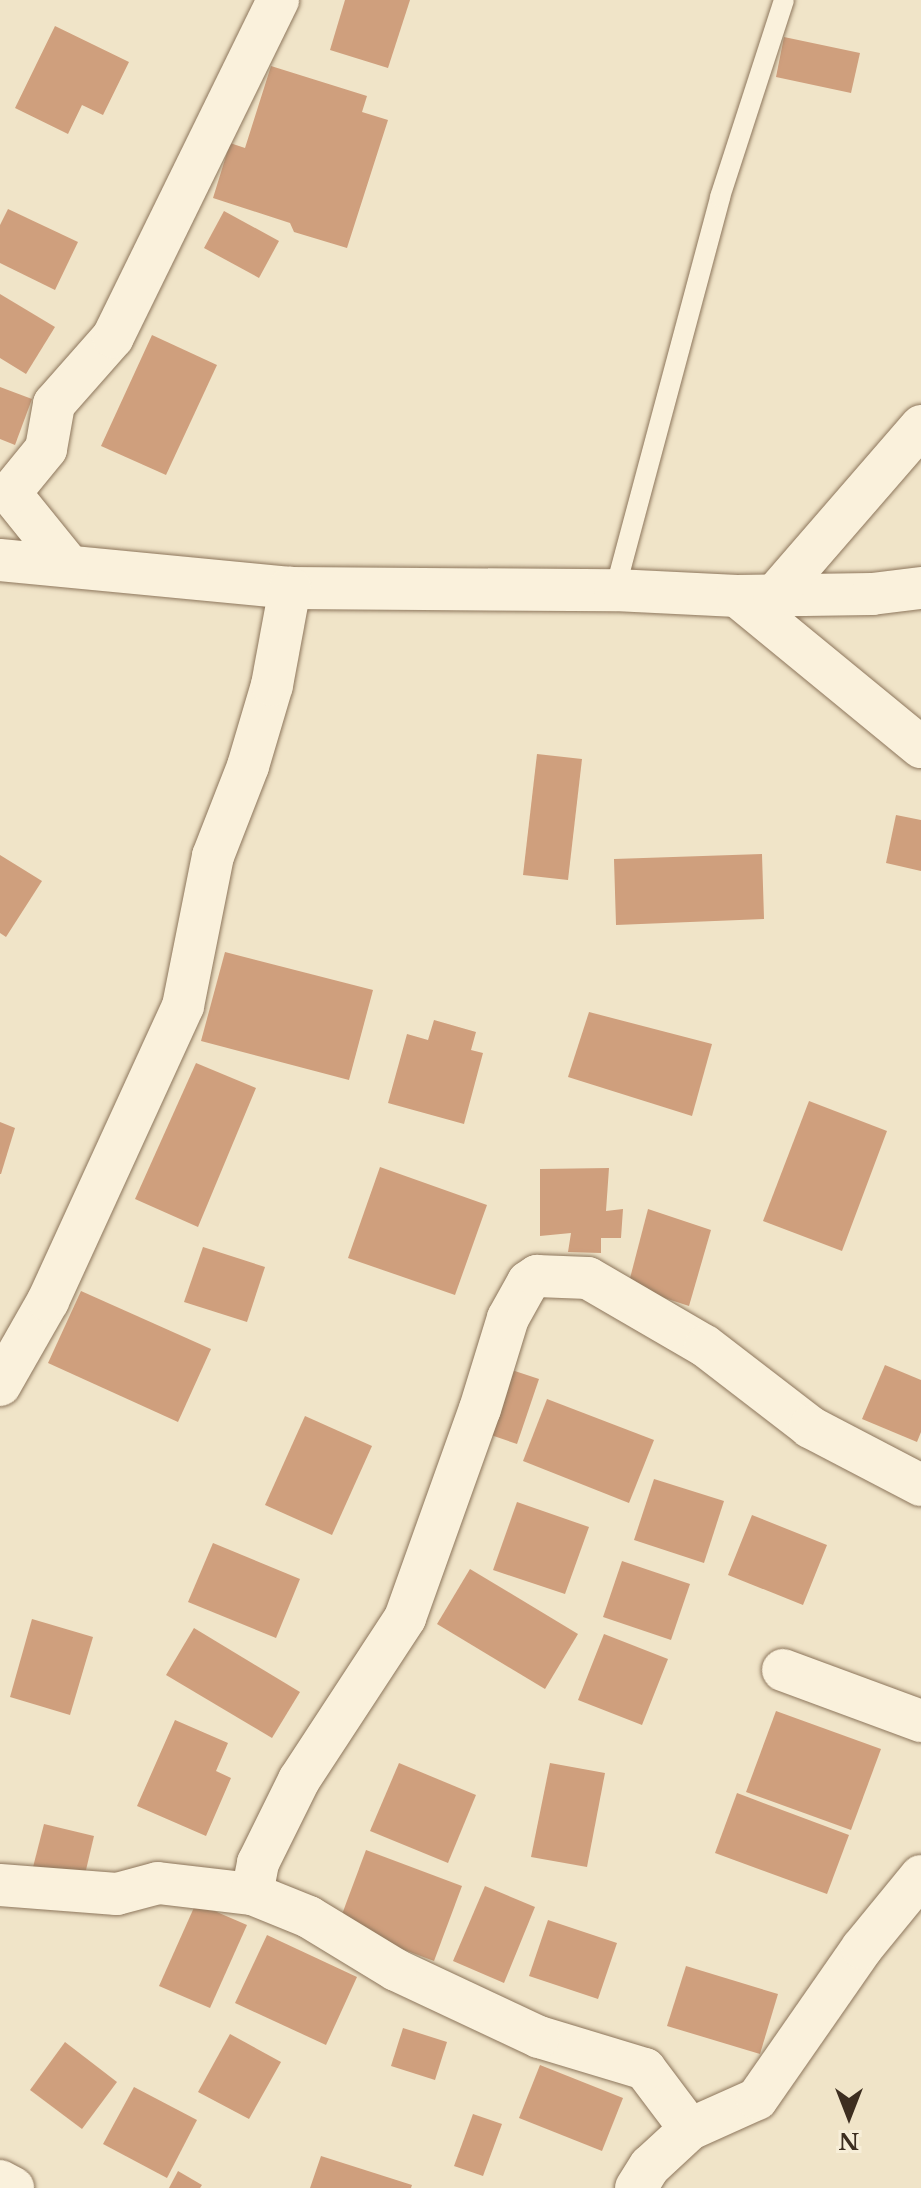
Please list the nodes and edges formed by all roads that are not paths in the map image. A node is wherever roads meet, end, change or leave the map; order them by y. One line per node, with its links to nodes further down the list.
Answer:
1 (278, 0): 5 (street)
2 (784, 0): 8 (lane)
3 (921, 426): 9 (street)
4 (0, 560): 5 (street)
5 (69, 566): 6 (street)
6 (290, 588): 8 (street); 11 (street)
7 (921, 588): 9 (street)
8 (615, 590): 9 (street)
9 (755, 596): 10 (street)
10 (921, 747)
11 (0, 1385)
12 (921, 1485): 17 (street)
13 (783, 1670): 14 (street)
14 (921, 1721)
15 (921, 1876): 18 (street)
16 (0, 1885): 17 (street)
17 (252, 1894): 18 (street)
18 (690, 2129): 21 (street)
19 (0, 2181): 20 (street)
20 (13, 2188)
21 (636, 2188)

